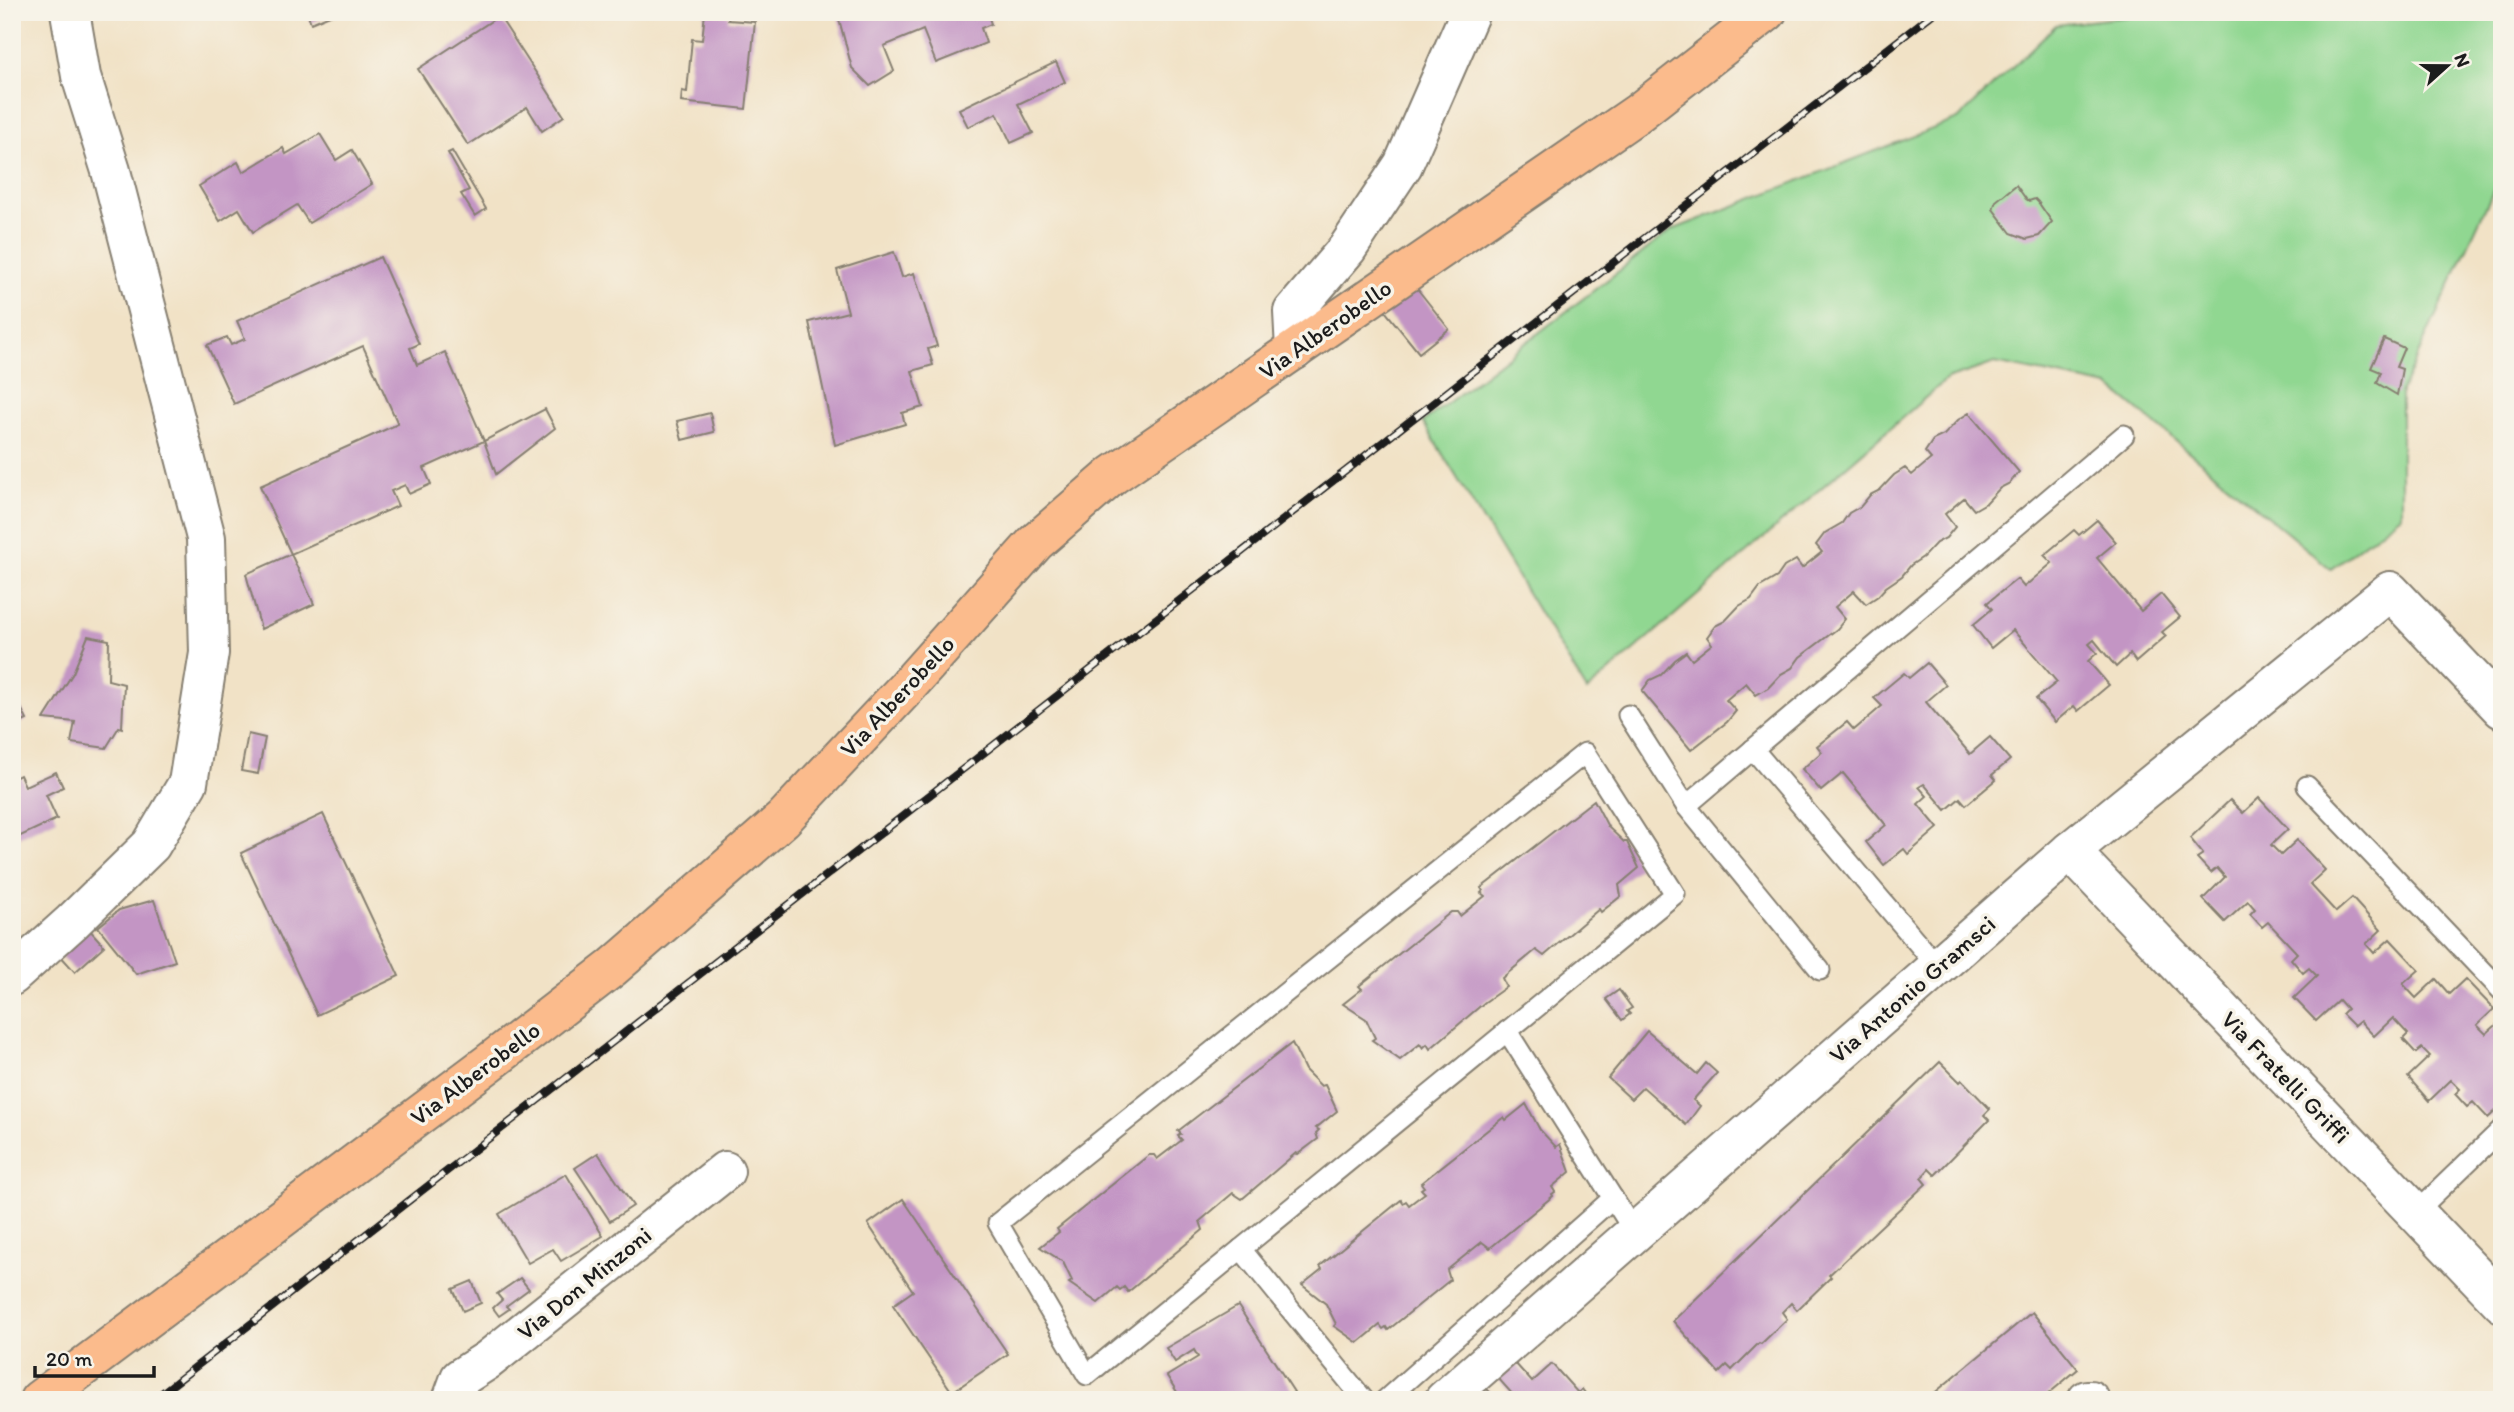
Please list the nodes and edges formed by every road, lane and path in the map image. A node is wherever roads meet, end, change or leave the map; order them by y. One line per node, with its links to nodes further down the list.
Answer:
1 (70, 12): 14 (street)
2 (1469, 12): 4 (street)
3 (1767, 12): 4 (main road, Via Alberobello)
4 (1295, 350): 24 (main road, Via Alberobello)
5 (2124, 435): 8 (lane)
6 (2502, 709): 11 (street, Via Antonio Gramsci)
7 (1628, 715): 10 (lane)
8 (1753, 749): 10 (lane); 12 (lane)
9 (2307, 786): 15 (lane)
10 (1686, 806): 13 (lane)
11 (2070, 851): 12 (street, Via Antonio Gramsci); 20 (street, Via Fratelli Griffi)
12 (1938, 967): 21 (street, Via Antonio Gramsci)
13 (1820, 970)
14 (12, 976)
15 (2502, 991)
16 (1507, 1031): 19 (lane); 22 (lane); 22 (lane)
17 (2502, 1129): 20 (lane)
18 (725, 1171): 25 (street, Via Don Minzoni)
19 (1613, 1198): 21 (lane); 27 (lane)
20 (2416, 1212): 23 (street, Via Fratelli Griffi)
21 (1635, 1233): 28 (street, Via Antonio Gramsci)
22 (1241, 1249): 26 (lane)
23 (2502, 1303)
24 (39, 1400)
25 (452, 1400)
26 (1364, 1400)
27 (1385, 1400)
28 (1444, 1400)

